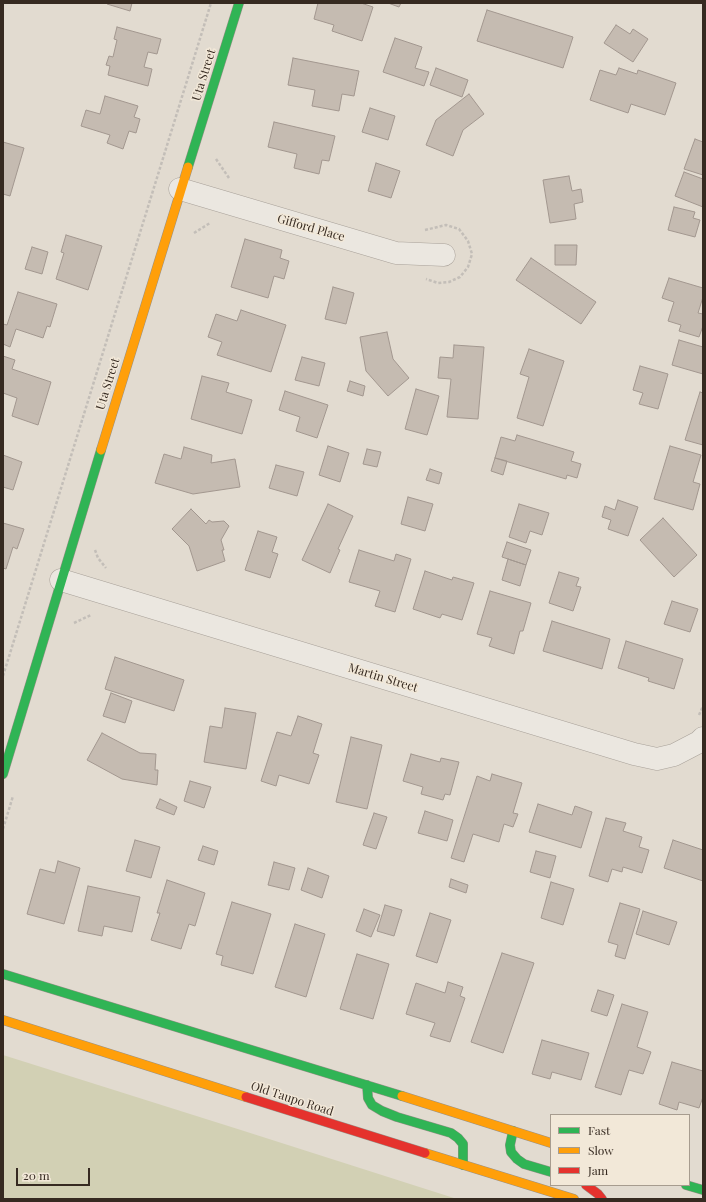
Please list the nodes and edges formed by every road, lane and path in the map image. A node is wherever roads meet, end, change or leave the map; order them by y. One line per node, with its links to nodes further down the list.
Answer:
1 (211, 3): 6 (path)
2 (239, 3): 3 (main road, Uta Street)
3 (180, 189): 4 (street, Gifford Place); 5 (main road, Uta Street)
4 (444, 254)
5 (61, 580): 7 (street, Martin Street); 8 (main road, Uta Street)
6 (3, 676)
7 (703, 738)
8 (3, 774)
9 (3, 974): 11 (main road)
10 (3, 1020): 14 (main road, Old Taupo Road)
11 (367, 1085): 12 (main road); 14 (main road)
12 (513, 1131): 13 (main road); 15 (main road)
13 (550, 1143)
14 (463, 1165): 19 (main road, Old Taupo Road)
15 (550, 1172)
16 (587, 1186): 20 (main road)
17 (689, 1186): 18 (main road)
18 (703, 1190)
19 (574, 1199)
20 (602, 1199)

